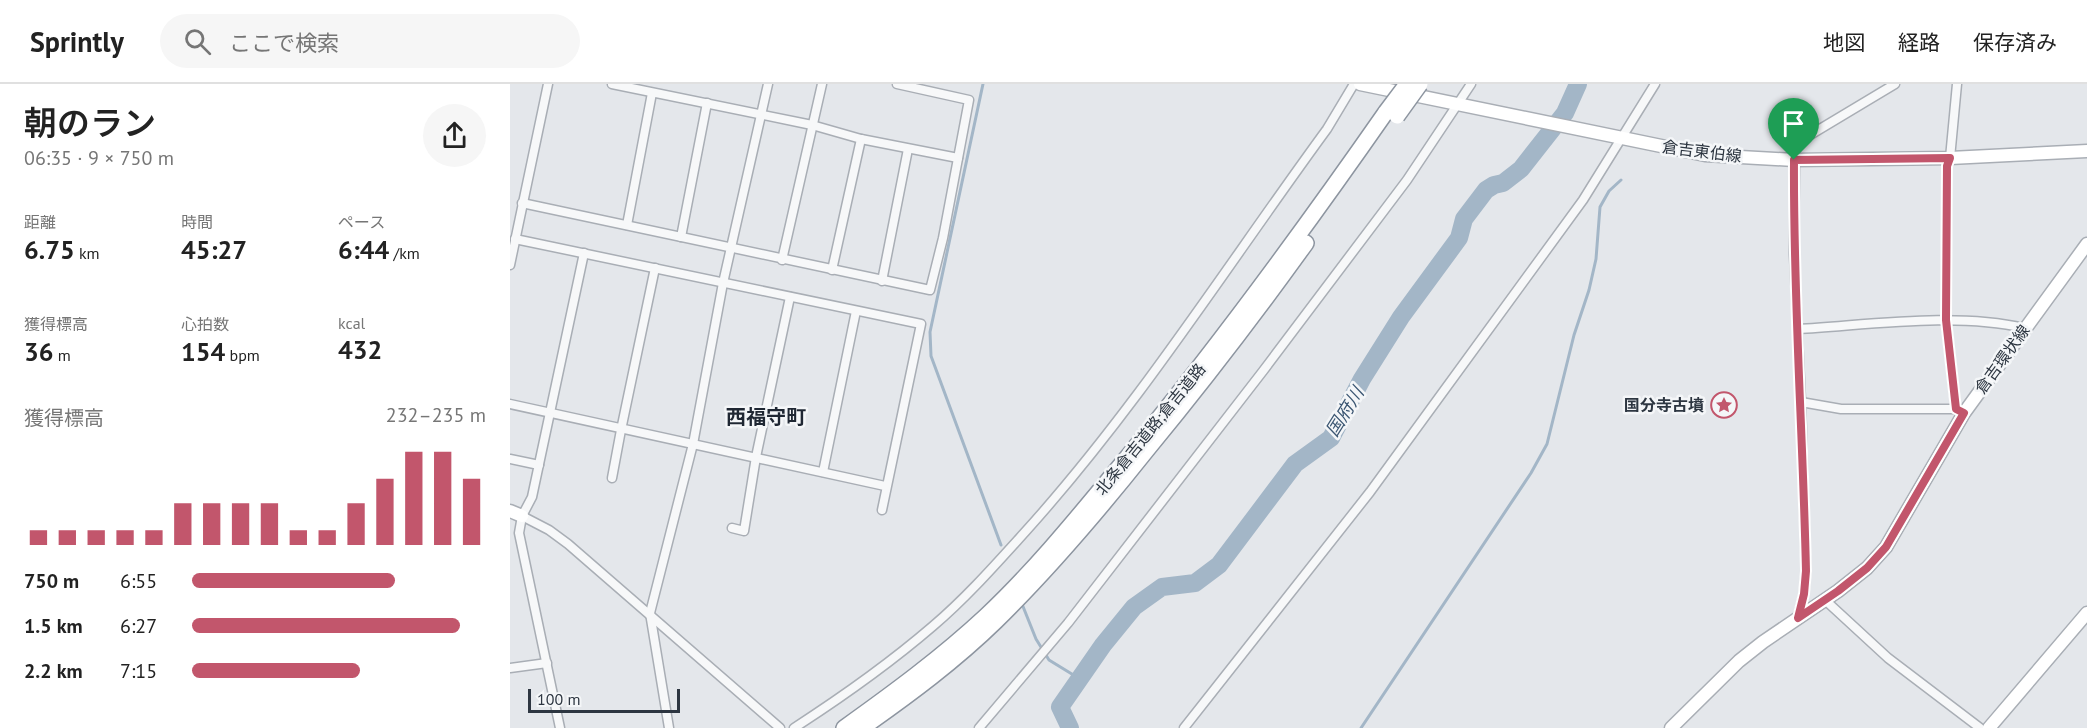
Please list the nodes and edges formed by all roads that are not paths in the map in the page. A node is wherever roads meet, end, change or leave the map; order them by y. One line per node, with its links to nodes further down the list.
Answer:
1 (548, 84): 27 (street)
2 (612, 84): 14 (street)
3 (768, 84): 18 (street)
4 (822, 84): 19 (street)
5 (897, 84): 24 (street)
6 (1354, 84): 69 (street)
7 (1360, 84): 16 (main road, 倉吉東伯線)
8 (1407, 84): 17 (highway, 北条倉吉道路;倉吉道路, bridge)
9 (1420, 84): 17 (highway, 北条倉吉道路;倉吉道路, bridge)
10 (1471, 84): 16 (street)
11 (1655, 84): 20 (street)
12 (1895, 84): 26 (street)
13 (1957, 84): 25 (street)
14 (652, 93): 15 (street); 28 (street)
15 (707, 103): 18 (street); 29 (street)
16 (1458, 105): 20 (main road, 倉吉東伯線); 72 (street)
17 (1392, 114): 70 (highway, 北条倉吉道路;倉吉道路); 71 (highway, 北条倉吉道路;倉吉道路)
18 (762, 115): 19 (street); 32 (street)
19 (812, 125): 21 (street); 34 (street)
20 (1621, 137): 26 (main road, 倉吉東伯線); 73 (street)
21 (861, 139): 22 (street); 37 (street)
22 (908, 149): 24 (street); 38 (street)
23 (2087, 151): 25 (main road, 倉吉東伯線)
24 (958, 158): 38 (street)
25 (1950, 158): 26 (main road, 倉吉東伯線); 42 (street)
26 (1794, 160): 44 (street)
27 (522, 203): 28 (street); 30 (street)
28 (627, 225): 29 (street)
29 (681, 237): 32 (street)
30 (515, 239): 33 (street); 35 (street)
31 (2087, 244): 43 (main road, 倉吉環状線)
32 (730, 247): 34 (street); 39 (street)
33 (584, 253): 36 (street); 48 (street)
34 (782, 260): 37 (street)
35 (510, 265)
36 (655, 268): 39 (street); 49 (street)
37 (832, 270): 38 (street)
38 (882, 281)
39 (723, 283): 40 (street); 50 (street)
40 (790, 297): 41 (street); 51 (street)
41 (856, 311): 54 (street); 56 (street)
42 (1946, 320): 43 (street); 44 (street); 47 (street)
43 (2024, 328): 47 (main road, 倉吉環状線)
44 (1798, 329): 45 (street)
45 (1802, 402): 47 (street); 63 (street)
46 (510, 405): 48 (street)
47 (1960, 411): 60 (main road, 倉吉環状線)
48 (552, 412): 49 (street); 53 (street)
49 (621, 430): 50 (street); 55 (street)
50 (693, 444): 51 (street); 61 (street)
51 (756, 457): 54 (street); 59 (street)
52 (510, 459): 53 (street)
53 (539, 465): 58 (street)
54 (823, 472): 56 (street)
55 (612, 478)
56 (885, 486): 57 (street)
57 (882, 510)
58 (516, 514): 61 (street); 64 (street)
59 (732, 528)
60 (1825, 600): 63 (main road, 倉吉環状線); 75 (street)
61 (650, 613): 67 (street); 68 (street)
62 (2087, 614): 76 (main road)
63 (1798, 618): 74 (main road, 倉吉環状線)
64 (548, 663): 65 (street); 66 (street)
65 (510, 668)
66 (560, 728)
67 (669, 728)
68 (780, 728)
69 (794, 728)
70 (844, 728)
71 (862, 728)
72 (979, 728)
73 (1184, 728)
74 (1671, 728)
75 (1980, 728)
76 (1989, 728)

